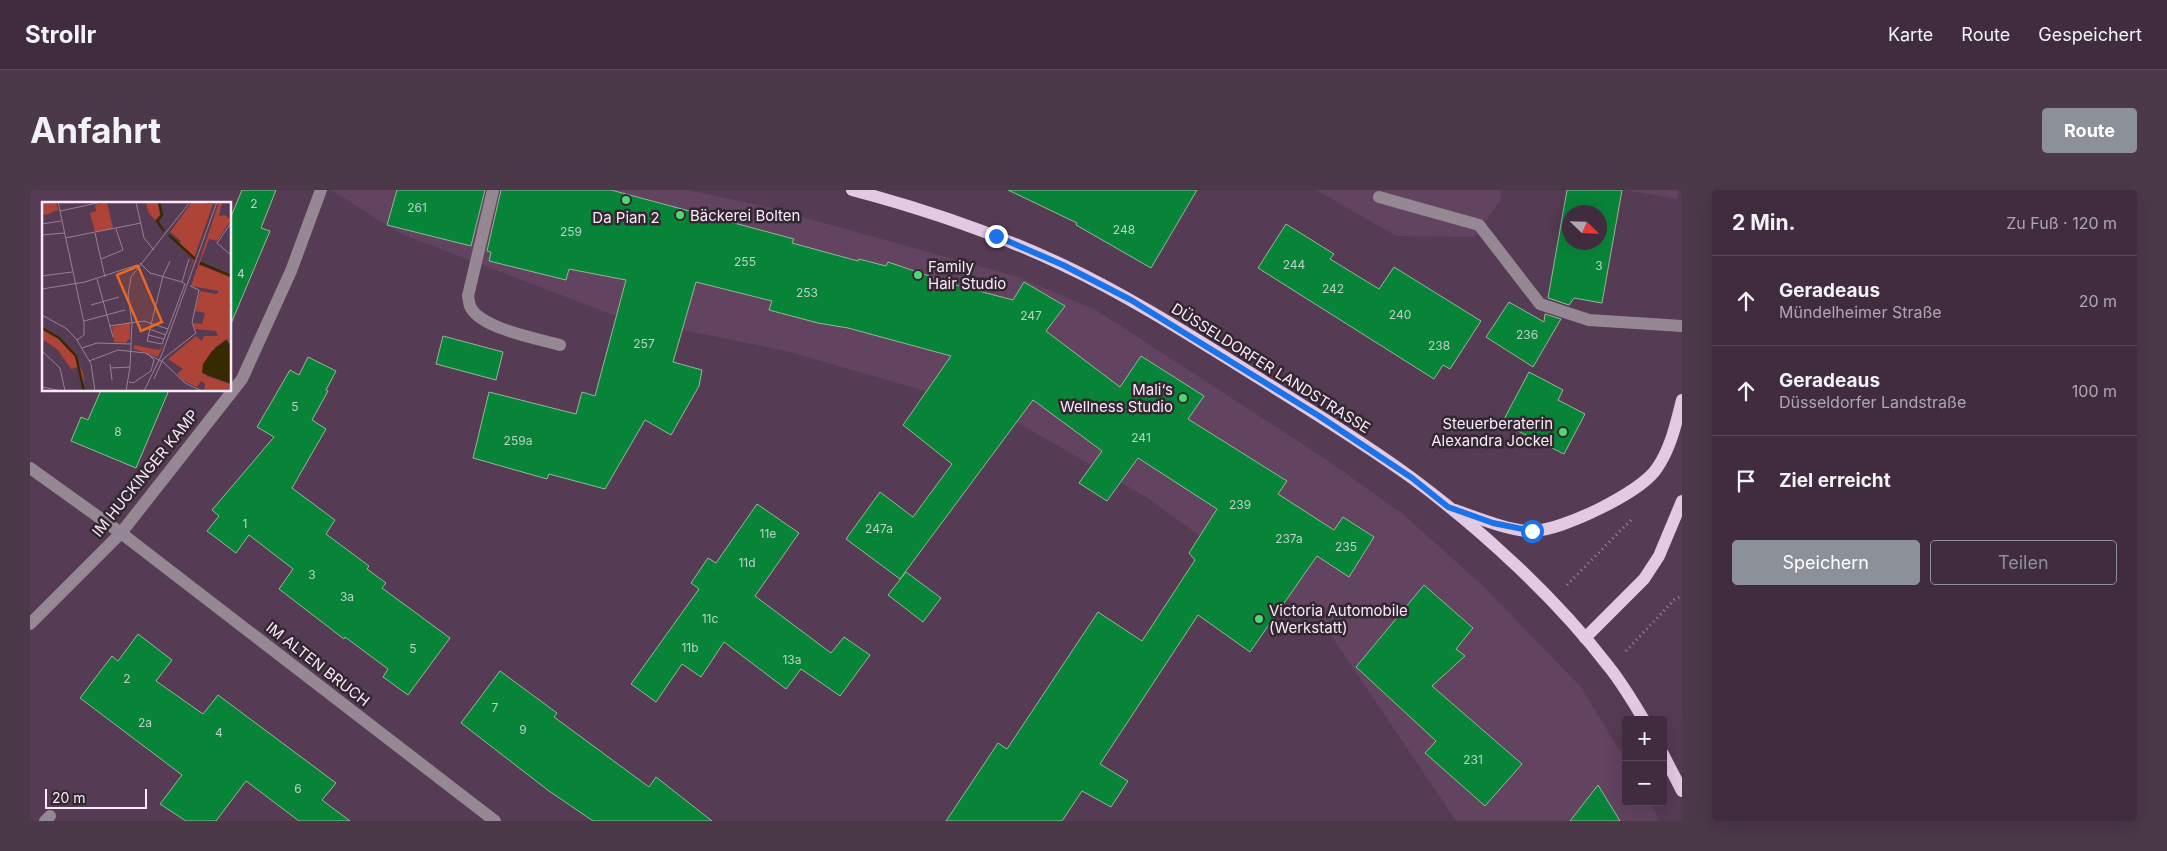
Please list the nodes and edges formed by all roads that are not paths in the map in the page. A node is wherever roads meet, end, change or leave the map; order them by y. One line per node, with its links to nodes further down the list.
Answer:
1 (321, 190): 11 (street, IM HUCKINGER KAMP)
2 (493, 190): 6 (street)
3 (852, 190): 10 (main road, DÜSSELDORFER LANDSTRASSE)
4 (1378, 197): 5 (street)
5 (1682, 326)
6 (560, 345)
7 (1682, 400): 10 (main road)
8 (30, 468): 11 (street, IM ALTEN BRUCH)
9 (1682, 501): 13 (main road)
10 (1448, 507): 13 (main road, DÜSSELDORFER LANDSTRASSE)
11 (120, 533): 12 (street, IM HUCKINGER KAMP); 17 (street, IM ALTEN BRUCH)
12 (30, 624)
13 (1585, 638): 14 (main road, DÜSSELDORFER LANDSTRASSE)
14 (1641, 716)
15 (1667, 761): 16 (main road)
16 (1682, 791)
17 (495, 821)

